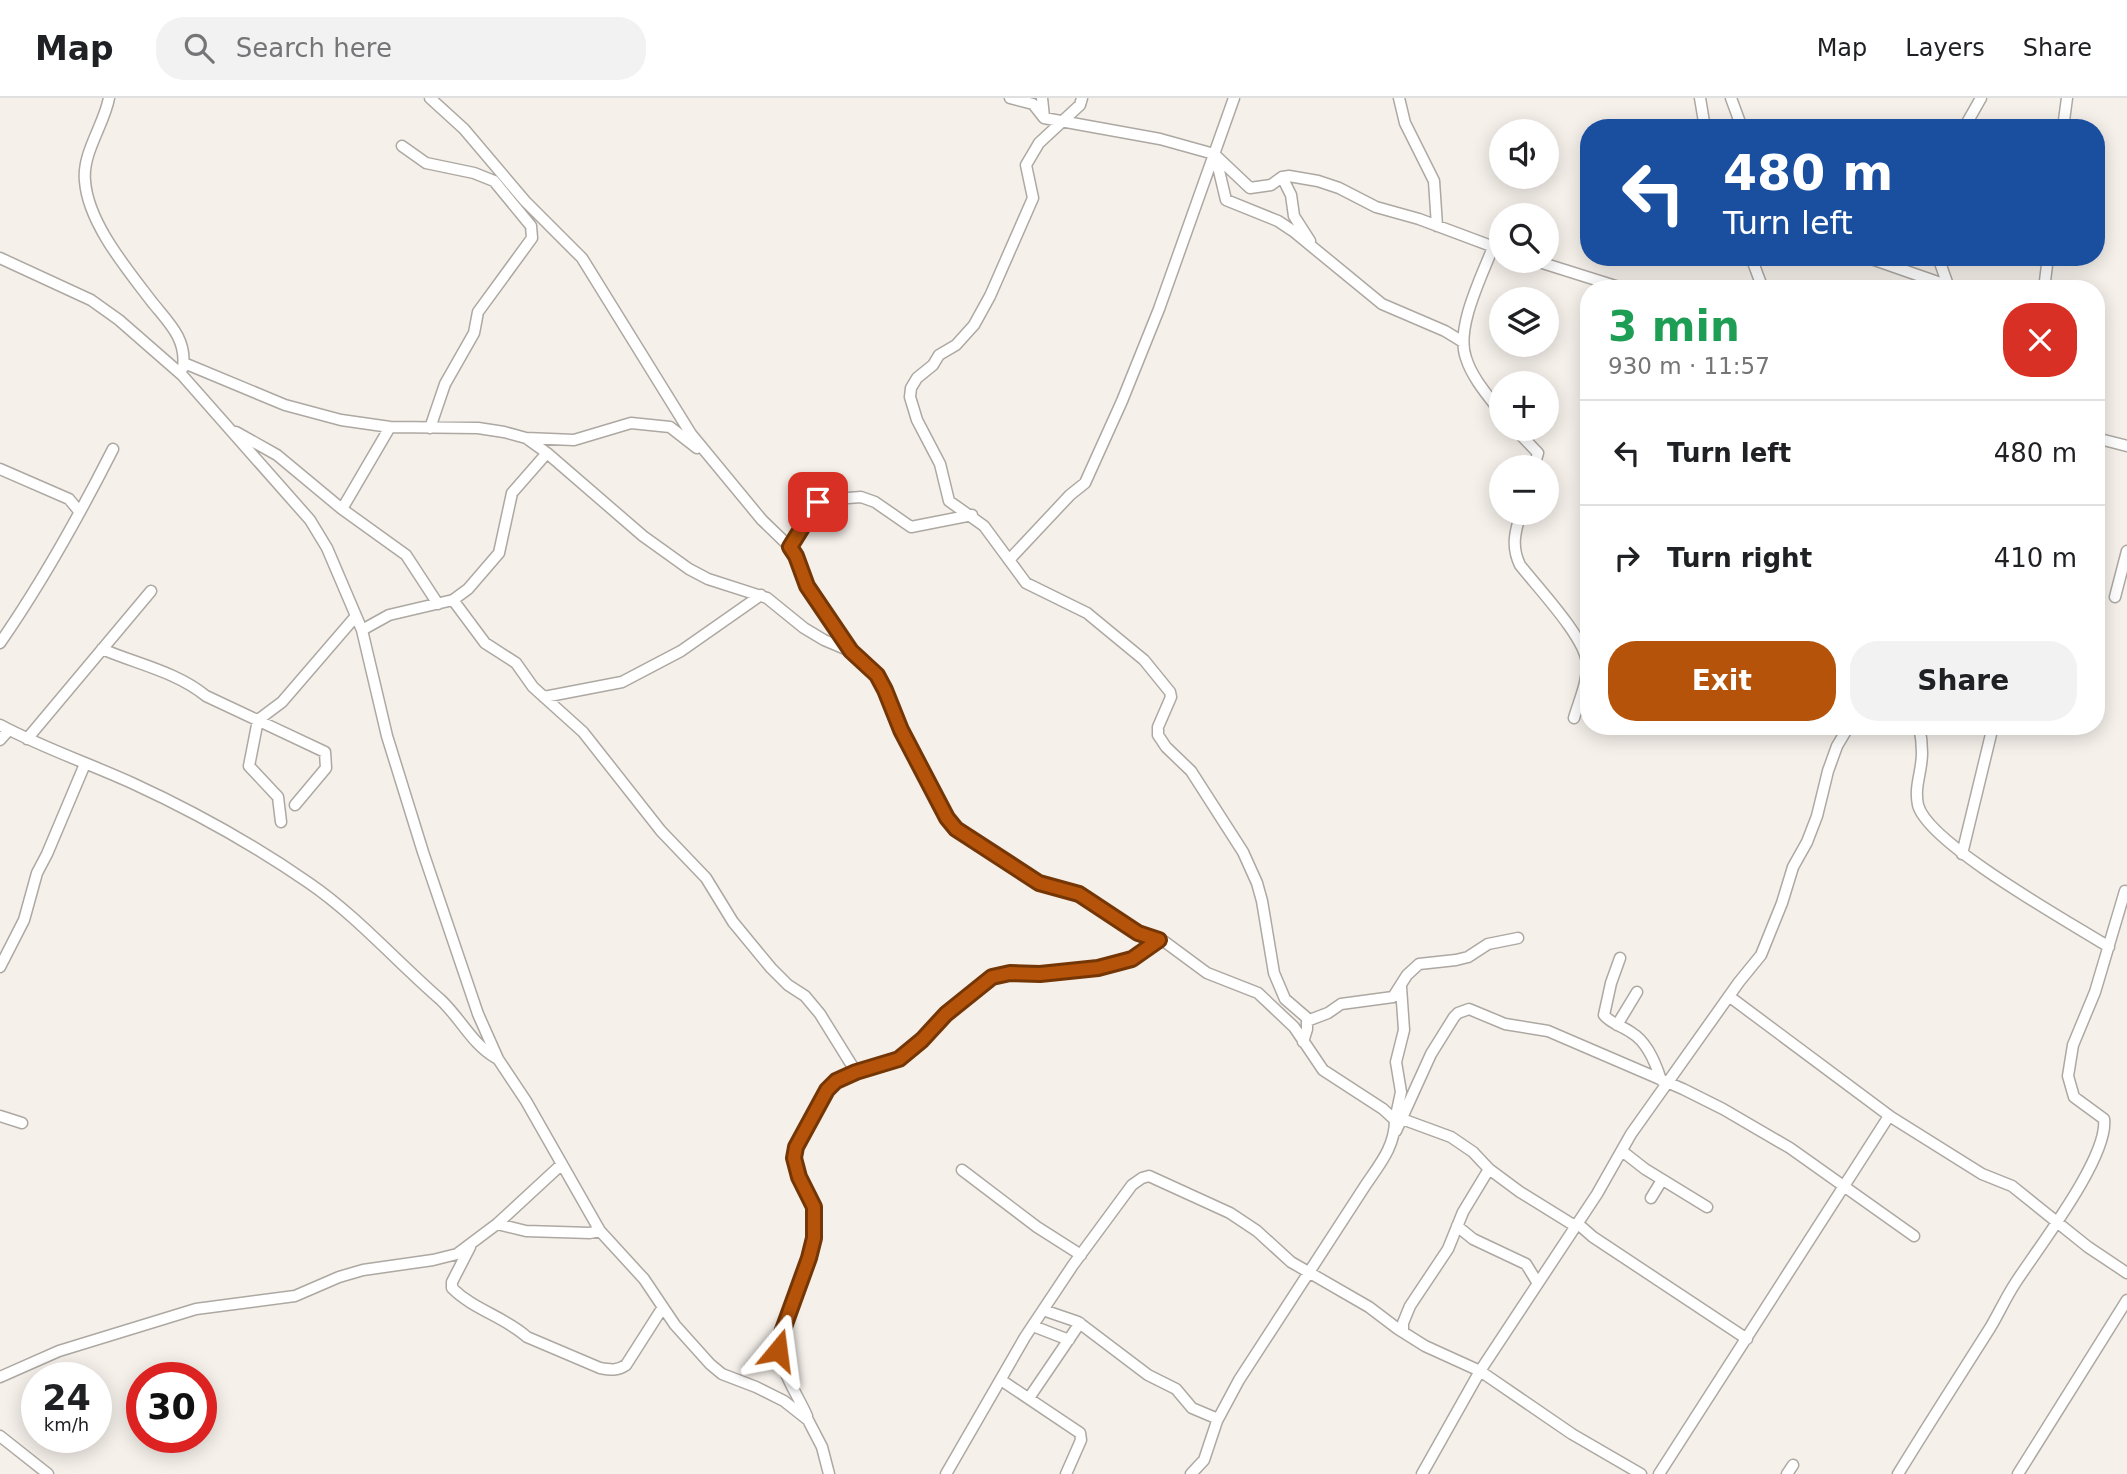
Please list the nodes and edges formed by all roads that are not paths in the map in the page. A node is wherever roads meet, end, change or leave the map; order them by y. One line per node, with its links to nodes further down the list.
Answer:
1 (109, 98): 31 (street)
2 (430, 98): 44 (street)
3 (1010, 98): 12 (street)
4 (1042, 98): 12 (street)
5 (1082, 98): 17 (street)
6 (1234, 98): 19 (street)
7 (1399, 98): 21 (street)
8 (1700, 98): 13 (street)
9 (1731, 98): 14 (street)
10 (1981, 98): 15 (street)
11 (2067, 98): 16 (street)
12 (1044, 118): 17 (street)
13 (1703, 119)
14 (1739, 119)
15 (1969, 119)
16 (2064, 119)
17 (1062, 120): 19 (street); 48 (street)
18 (402, 146): 35 (street)
19 (1214, 154): 20 (street); 22 (street); 52 (street)
20 (1282, 177): 21 (street); 22 (street)
21 (1437, 226): 23 (street)
22 (1311, 245): 30 (street)
23 (1489, 245)
24 (0, 258): 32 (street)
25 (1489, 266): 30 (street)
26 (1904, 266): 29 (street)
27 (1559, 268): 28 (street)
28 (1596, 280)
29 (1934, 280)
30 (1463, 342): 33 (street)
31 (184, 363): 32 (street); 34 (street)
32 (182, 375): 36 (street)
33 (1489, 395)
34 (390, 426): 35 (street); 46 (street)
35 (430, 428): 37 (street)
36 (229, 429): 46 (street); 58 (street)
37 (526, 438): 42 (street); 44 (street)
38 (2105, 440): 40 (street)
39 (1526, 441): 43 (street)
40 (2127, 446)
41 (113, 449): 61 (street)
42 (547, 453): 54 (street); 56 (street)
43 (1537, 455)
44 (709, 457): 50 (street)
45 (0, 469): 47 (street)
46 (342, 509): 57 (street)
47 (78, 510)
48 (972, 516): 50 (street); 52 (street)
49 (1518, 525): 60 (street)
50 (790, 547): 63 (street)
51 (2127, 551): 55 (street)
52 (1009, 561): 87 (street)
53 (150, 591): 62 (street)
54 (761, 596): 63 (street); 64 (street)
55 (2115, 597)
56 (453, 600): 57 (street); 64 (street)
57 (438, 604): 59 (street)
58 (356, 616): 59 (street); 67 (street)
59 (362, 630): 90 (street)
60 (1580, 642)
61 (0, 643)
62 (102, 649): 67 (street); 72 (street)
63 (851, 651): 80 (street)
64 (544, 697): 91 (street)
65 (1580, 697): 66 (street)
66 (1574, 718)
67 (258, 720): 75 (street); 76 (street)
68 (4, 727): 72 (street); 73 (street)
69 (1844, 735): 86 (street)
70 (1920, 735): 77 (street)
71 (1991, 735): 77 (street)
72 (27, 739): 74 (street)
73 (0, 740)
74 (85, 764): 83 (street); 90 (street)
75 (295, 805)
76 (281, 822)
77 (1962, 854): 81 (street)
78 (2126, 891): 81 (street)
79 (1518, 938): 84 (street)
80 (1159, 940): 89 (street); 91 (street)
81 (2109, 947): 106 (street)
82 (1620, 958): 88 (street)
83 (0, 967)
84 (1401, 985): 87 (street); 96 (street)
85 (1637, 992): 88 (street)
86 (1730, 997): 92 (street); 94 (street)
87 (1307, 1021): 89 (street)
88 (1617, 1025): 92 (street)
89 (1303, 1042): 96 (street)
90 (498, 1059): 98 (street)
91 (856, 1072): 129 (street)
92 (1665, 1081): 96 (street); 97 (street); 102 (street)
93 (0, 1116): 95 (street)
94 (1889, 1116): 102 (street); 106 (street)
95 (22, 1123)
96 (1398, 1124): 99 (street); 113 (street)
97 (1622, 1151): 101 (street); 107 (street)
98 (562, 1164): 105 (street); 109 (street)
99 (1489, 1169): 107 (street); 108 (street)
100 (962, 1170): 112 (street)
101 (1662, 1180): 103 (street); 104 (street)
102 (1843, 1187): 110 (street); 122 (street)
103 (1651, 1198)
104 (1707, 1207)
105 (497, 1224): 109 (street); 111 (street)
106 (2057, 1224): 114 (street); 141 (street)
107 (1576, 1225): 115 (street); 122 (street)
108 (1457, 1226): 115 (street); 121 (street)
109 (600, 1231): 117 (street)
110 (1914, 1236)
111 (472, 1243): 117 (street); 125 (street)
112 (1080, 1255): 113 (street); 118 (street)
113 (1310, 1272): 121 (street); 128 (street)
114 (2127, 1273)
115 (1537, 1282): 124 (street)
116 (2127, 1300): 142 (street)
117 (663, 1307): 129 (street)
118 (1043, 1310): 119 (street); 120 (street)
119 (1080, 1323): 123 (street); 128 (street)
120 (1032, 1326): 123 (street); 126 (street)
121 (1403, 1332): 124 (street)
122 (1747, 1339): 140 (street)
123 (1069, 1340): 127 (street)
124 (1480, 1371): 138 (street); 139 (street)
125 (0, 1377)
126 (1002, 1380): 127 (street); 135 (street)
127 (1030, 1398): 136 (street)
128 (1218, 1419): 137 (street)
129 (808, 1420): 131 (street)
130 (0, 1436): 132 (street)
131 (824, 1461): 133 (street); 134 (street)
132 (48, 1474)
133 (817, 1474)
134 (829, 1474)
135 (946, 1474)
136 (1066, 1474)
137 (1191, 1474)
138 (1422, 1474)
139 (1641, 1474)
140 (1659, 1474)
141 (1898, 1474)
142 (2018, 1474)

